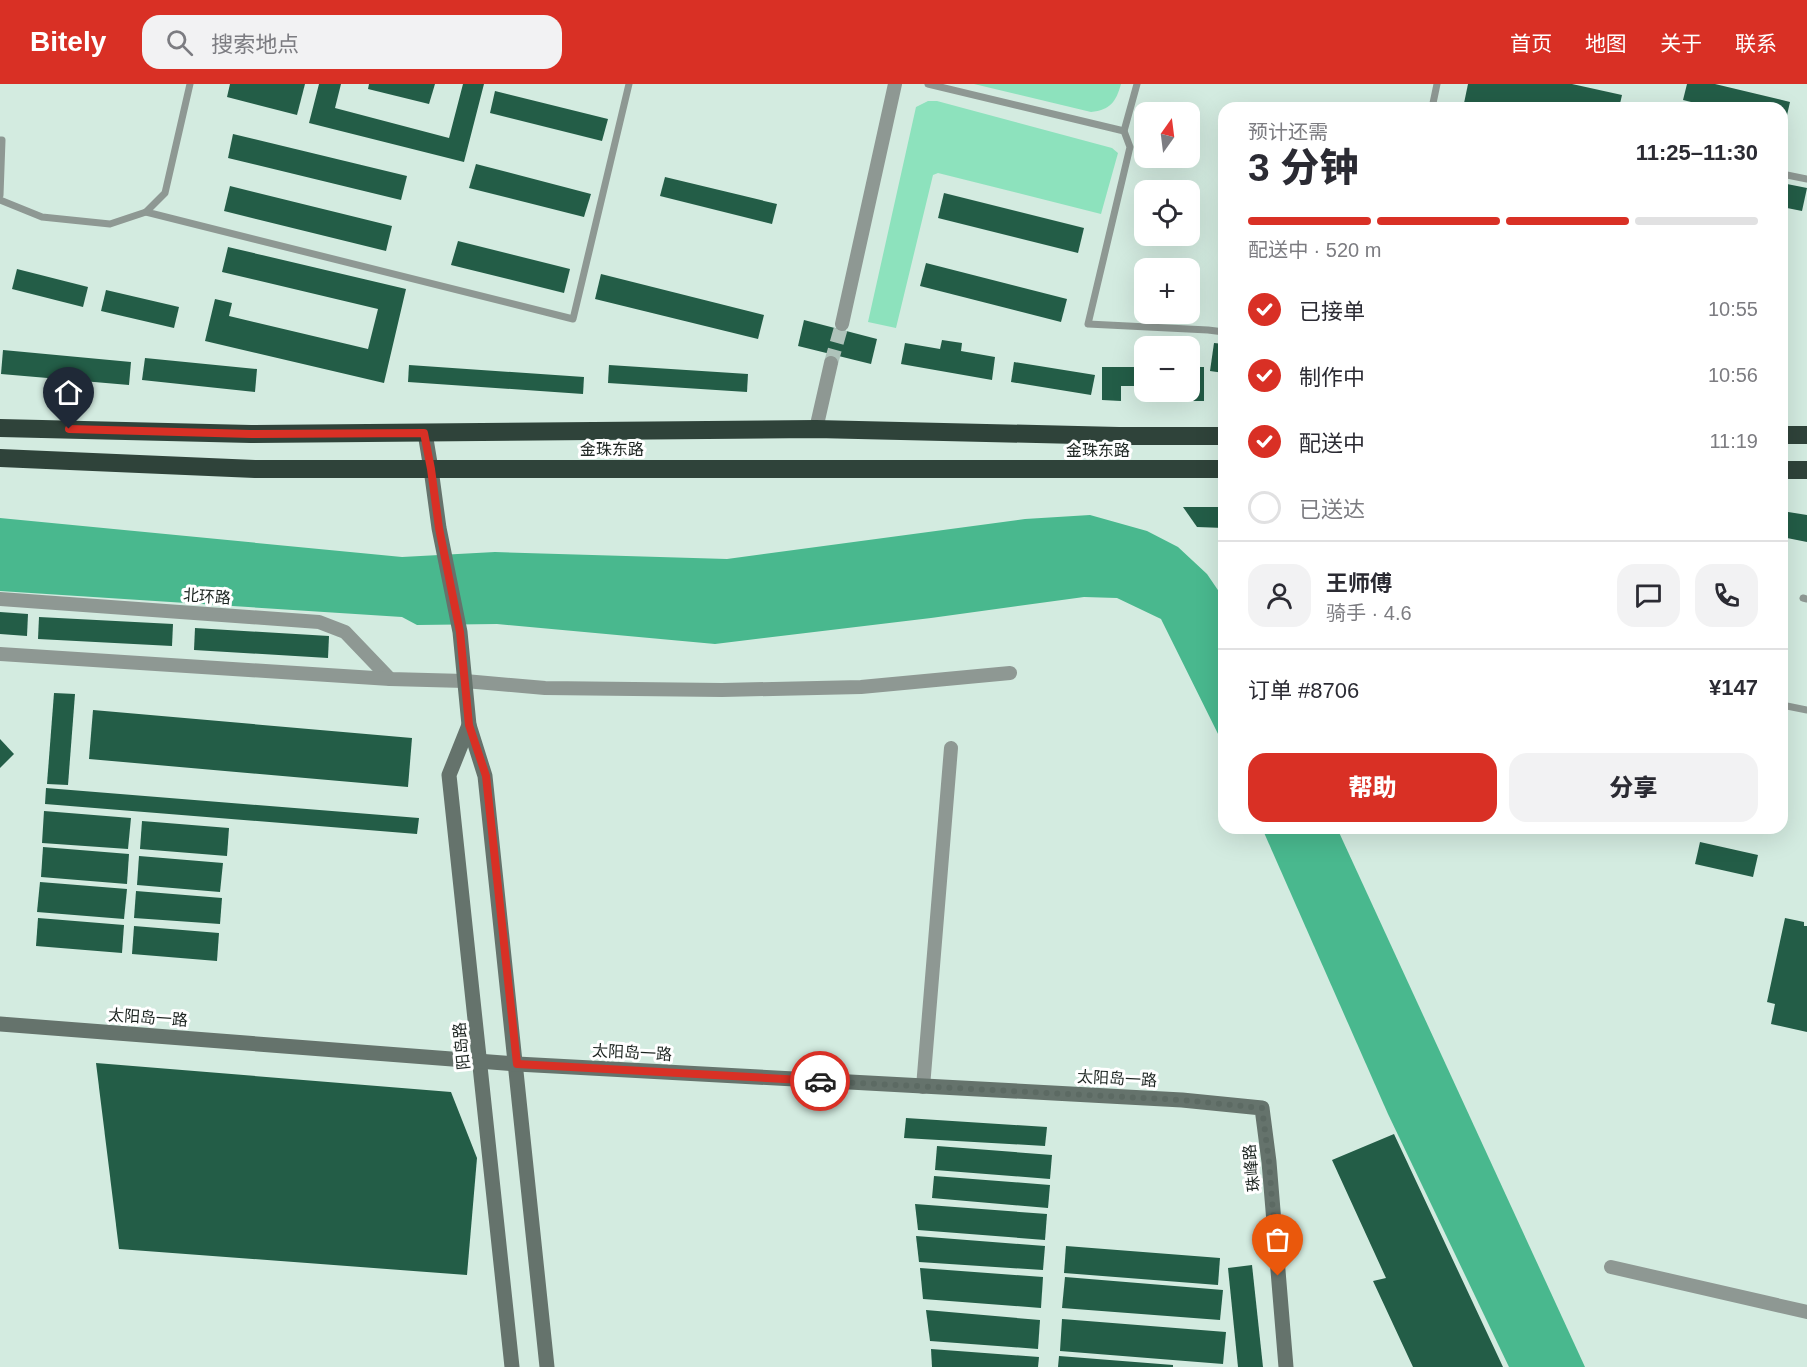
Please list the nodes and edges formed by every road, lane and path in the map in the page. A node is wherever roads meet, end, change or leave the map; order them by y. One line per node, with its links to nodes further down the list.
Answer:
1 (190, 84): 14 (lane)
2 (629, 84): 14 (lane)
3 (895, 84): 15 (street)
4 (928, 84): 8 (lane)
5 (1137, 84): 8 (lane)
6 (1437, 84): 7 (lane)
7 (1433, 102)
8 (1124, 131): 16 (lane)
9 (0, 140): 12 (lane)
10 (1788, 175): 11 (lane)
11 (1807, 179)
12 (0, 195)
13 (0, 200): 14 (lane)
14 (146, 212)
15 (842, 324)
16 (1218, 332)
17 (831, 363): 19 (street)
18 (0, 428): 20 (highway, 金珠东路)
19 (816, 429): 20 (highway, 金珠东路); 23 (highway, 金珠东路)
20 (424, 433): 25 (main road, 阳岛路)
21 (1788, 435): 22 (highway)
22 (1807, 435)
23 (1218, 436)
24 (0, 458): 25 (highway, 金珠东路)
25 (431, 469): 26 (highway, 金珠东路); 33 (main road, 阳岛路)
26 (1218, 469)
27 (1788, 470): 28 (highway)
28 (1807, 470)
29 (0, 599): 32 (street, 北环路)
30 (0, 654): 32 (street)
31 (1010, 673): 33 (street)
32 (390, 679): 33 (street)
33 (465, 681): 36 (main road, 阳岛路)
34 (1788, 706): 35 (lane)
35 (1807, 710)
36 (469, 725): 39 (main road, 阳岛路); 40 (main road, 阳岛路)
37 (951, 748): 41 (street)
38 (0, 1024): 39 (main road, 太阳岛一路)
39 (480, 1061): 40 (main road, 太阳岛一路); 45 (main road, 阳岛路)
40 (517, 1064): 41 (main road, 太阳岛一路); 46 (main road, 阳岛路)
41 (923, 1087): 42 (main road, 太阳岛一路)
42 (1262, 1108): 47 (main road, 珠峰路)
43 (1611, 1267): 44 (street)
44 (1807, 1312)
45 (512, 1367)
46 (547, 1367)
47 (1286, 1367)

